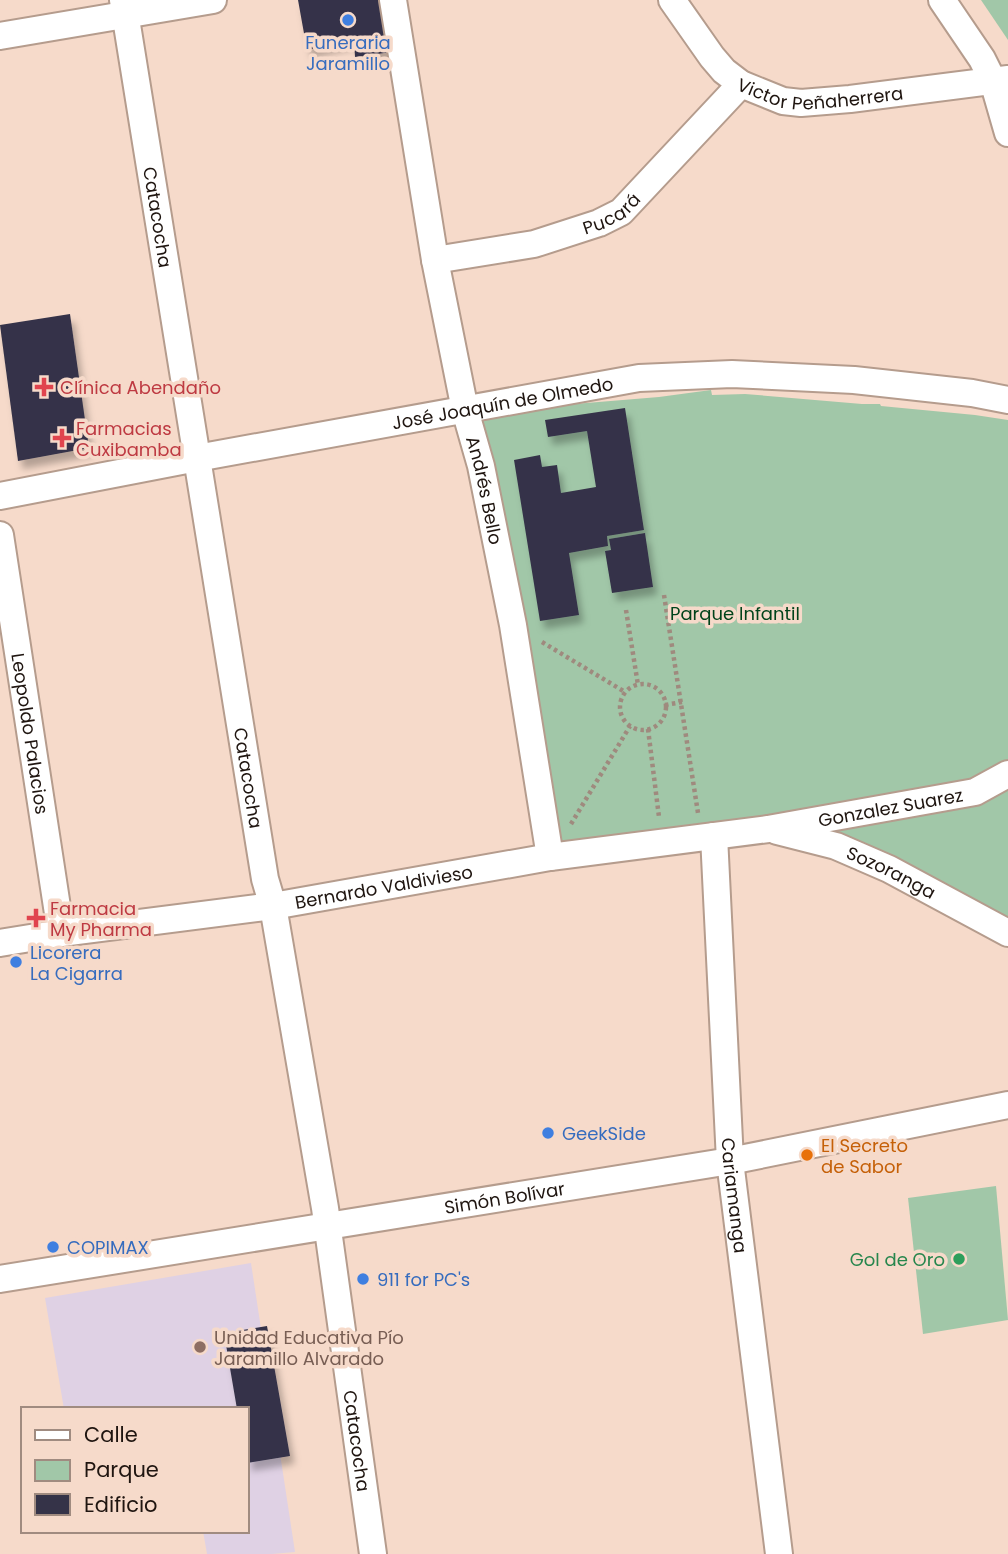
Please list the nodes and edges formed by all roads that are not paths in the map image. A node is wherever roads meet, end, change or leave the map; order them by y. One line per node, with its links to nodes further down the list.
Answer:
1 (213, 0): 5 (street)
2 (393, 0): 10 (street, Andrés Bello)
3 (673, 0): 8 (street, Victor Peñaherrera)
4 (942, 0): 7 (street)
5 (124, 8): 6 (street); 13 (street, Catacocha)
6 (0, 36)
7 (1001, 80): 8 (street, Victor Peñaherrera); 9 (street)
8 (741, 84): 10 (street, Pucará)
9 (1008, 133)
10 (435, 260): 12 (street, Andrés Bello)
11 (1008, 400): 12 (street, José Joaquín de Olmedo)
12 (465, 410): 13 (street, José Joaquín de Olmedo); 19 (street, Andrés Bello)
13 (197, 458): 14 (street, José Joaquín de Olmedo); 20 (street, Catacocha)
14 (0, 496)
15 (0, 536): 21 (street, Leopoldo Palacios)
16 (1008, 774): 17 (street, Gonzalez Suarez)
17 (768, 829): 18 (street, Bernardo Valdivieso); 22 (street, Sozoranga)
18 (708, 837): 19 (street, Bernardo Valdivieso); 25 (street, Cariamanga)
19 (550, 857): 20 (street, Bernardo Valdivieso)
20 (273, 906): 21 (street, Bernardo Valdivieso); 26 (street, Catacocha)
21 (61, 933): 23 (street, Bernardo Valdivieso)
22 (1008, 933)
23 (0, 943)
24 (1008, 1105): 25 (street, Simón Bolívar)
25 (730, 1161): 26 (street, Simón Bolívar); 29 (street, Cariamanga)
26 (328, 1226): 27 (street, Simón Bolívar); 28 (street, Catacocha)
27 (0, 1279)
28 (373, 1554)
29 (779, 1554)

